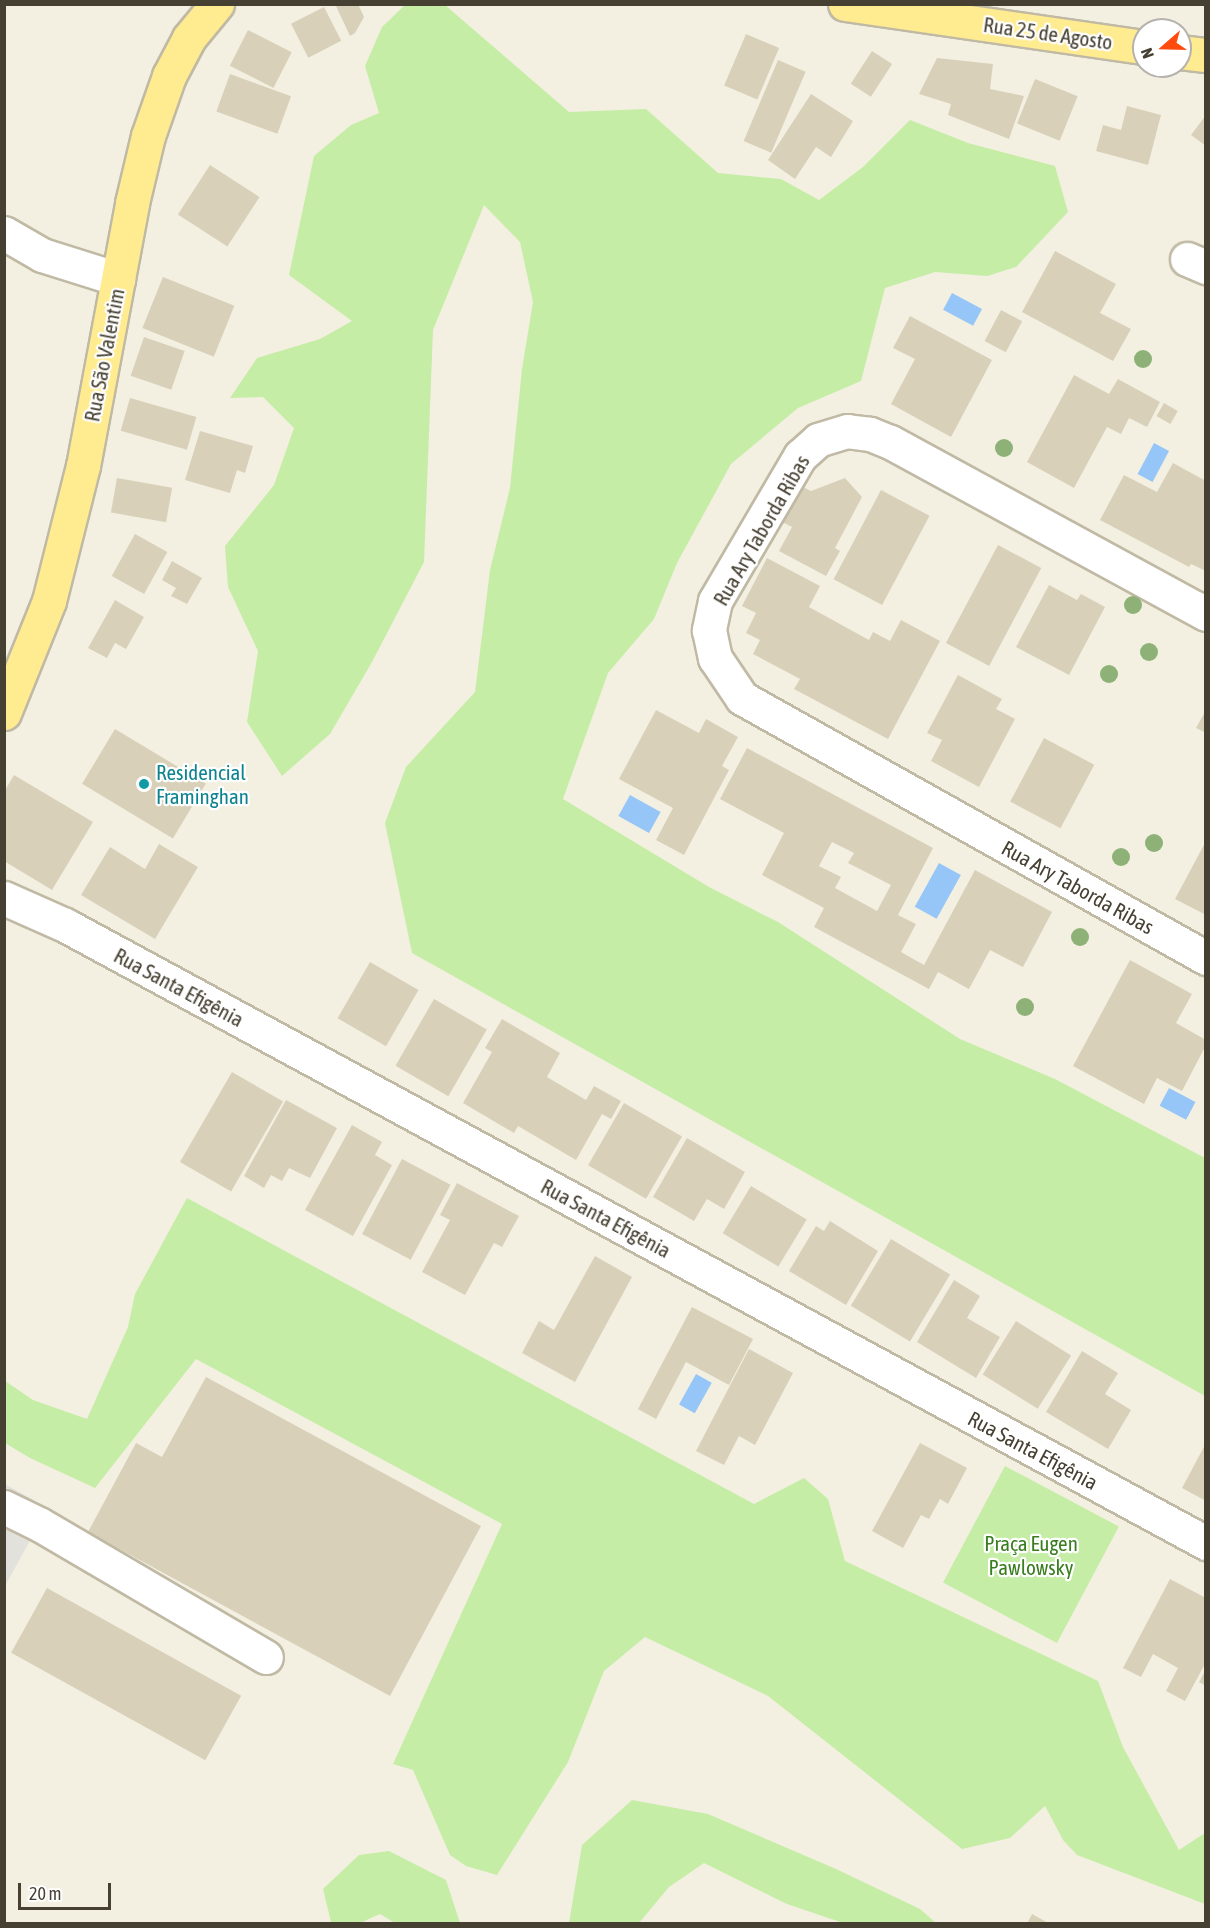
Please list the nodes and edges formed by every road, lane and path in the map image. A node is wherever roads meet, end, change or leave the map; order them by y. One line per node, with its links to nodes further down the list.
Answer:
1 (845, 4): 3 (main road, Rua 25 de Agosto)
2 (215, 5): 5 (main road, Rua São Valentim)
3 (1132, 45)
4 (4, 233): 5 (street)
5 (118, 279): 7 (main road, Rua São Valentim)
6 (1206, 614): 9 (street, Rua Ary Taborda Ribas)
7 (4, 713)
8 (4, 898): 11 (street, Rua Santa Efigênia)
9 (1206, 958)
10 (4, 1507): 12 (street)
11 (1206, 1543)
12 (266, 1657)

